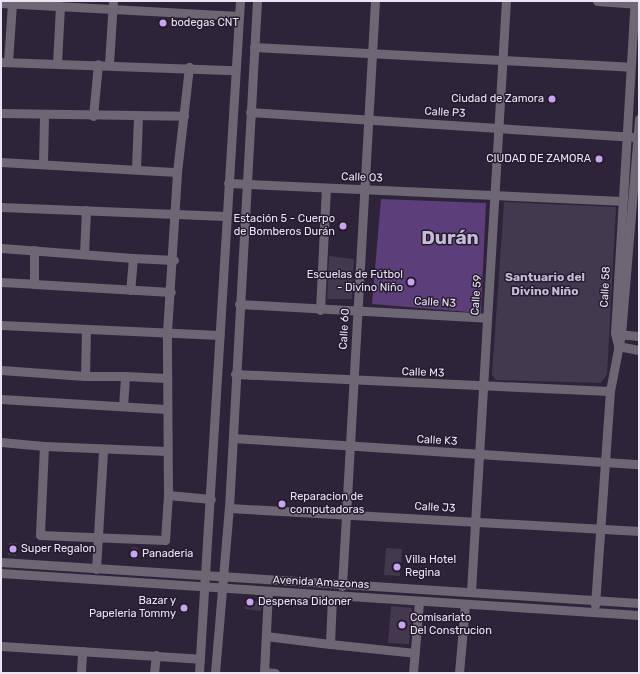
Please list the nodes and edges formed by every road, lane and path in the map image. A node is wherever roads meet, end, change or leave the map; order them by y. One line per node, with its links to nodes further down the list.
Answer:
1 (240, 1): 11 (street)
2 (257, 1): 12 (street)
3 (376, 1): 13 (street, Calle 60)
4 (506, 1): 14 (street, Calle 59)
5 (597, 1): 6 (street)
6 (636, 3): 20 (street, Calle 58)
7 (1, 4): 8 (street)
8 (12, 4): 10 (street); 15 (street)
9 (113, 5): 10 (street); 11 (street); 18 (street)
10 (60, 6): 16 (street)
11 (239, 16): 21 (street)
12 (254, 47): 13 (street); 22 (street)
13 (372, 54): 14 (street); 29 (street, Calle 60)
14 (502, 59): 20 (street); 30 (street, Calle 59)
15 (5, 62): 16 (street)
16 (57, 63): 17 (street)
17 (98, 64): 18 (street); 25 (street)
18 (109, 64): 19 (street)
19 (189, 67): 21 (street); 27 (street)
20 (630, 68): 31 (street, Calle 58)
21 (236, 70): 37 (street)
22 (250, 112): 29 (street, Calle P3); 38 (street)
23 (1, 113): 24 (street)
24 (44, 115): 25 (street); 34 (street)
25 (93, 116): 26 (street)
26 (138, 116): 27 (street); 35 (street)
27 (184, 116): 36 (street)
28 (639, 119): 32 (street, Calle 58)
29 (368, 121): 30 (street, Calle P3); 40 (street, Calle 60)
30 (498, 128): 31 (street, Calle P3); 41 (street, Calle 59)
31 (626, 137): 32 (street, Calle P3); 42 (street, Calle 58)
32 (638, 137): 63 (street, Calle 58)
33 (1, 162): 34 (street)
34 (44, 164): 35 (street)
35 (136, 169): 36 (street)
36 (177, 172): 45 (street)
37 (228, 183): 38 (street, Calle O3); 46 (street)
38 (247, 184): 39 (street, Calle O3); 56 (street)
39 (326, 189): 40 (street, Calle O3); 57 (street)
40 (365, 190): 41 (street, Calle O3); 58 (street, Calle 60)
41 (494, 194): 42 (street, Calle O3); 59 (street, Calle 59)
42 (622, 201): 63 (street, Calle 58)
43 (1, 207): 44 (street)
44 (86, 210): 45 (street); 49 (street)
45 (175, 213): 46 (street); 51 (street)
46 (226, 216): 64 (street)
47 (1, 248): 48 (street)
48 (34, 250): 49 (street); 53 (street)
49 (84, 254): 50 (street)
50 (133, 258): 51 (street); 54 (street)
51 (174, 260): 55 (street)
52 (1, 282): 53 (street)
53 (34, 284): 54 (street)
54 (130, 290): 55 (street)
55 (171, 292): 62 (street)
56 (239, 304): 57 (street, Calle N3); 69 (street)
57 (320, 310): 58 (street, Calle N3)
58 (358, 311): 59 (street, Calle N3); 73 (street, Calle 60)
59 (487, 318): 74 (street, Calle 59)
60 (1, 325): 61 (street)
61 (86, 328): 62 (street); 70 (street)
62 (167, 332): 64 (street); 72 (street)
63 (618, 334): 65 (street); 66 (street, Calle 58)
64 (220, 335): 89 (street)
65 (639, 336)
66 (618, 346): 67 (street); 75 (street)
67 (639, 350)
68 (1, 370): 70 (street)
69 (235, 374): 73 (street, Calle M3); 79 (street)
70 (85, 376): 71 (street)
71 (125, 376): 72 (street); 77 (street)
72 (166, 378): 78 (street)
73 (354, 382): 74 (street, Calle M3); 82 (street, Calle 60)
74 (483, 387): 75 (street, Calle M3); 85 (street, Calle 59)
75 (610, 391): 86 (street)
76 (1, 399): 77 (street)
77 (123, 406): 78 (street)
78 (166, 409): 84 (street)
79 (233, 438): 82 (street, Calle K3); 90 (street)
80 (1, 442): 81 (street)
81 (44, 446): 83 (street); 95 (street)
82 (350, 448): 85 (street, Calle K3); 91 (street, Calle 60)
83 (102, 450): 84 (street); 95 (street)
84 (167, 452): 88 (street)
85 (479, 455): 86 (street, Calle K3); 92 (street, Calle 59)
86 (604, 462): 87 (street, Calle K3); 93 (street)
87 (639, 464)
88 (168, 494): 89 (street); 95 (street)
89 (211, 499): 99 (street)
90 (229, 508): 91 (street, Calle J3); 100 (street)
91 (346, 514): 92 (street, Calle J3); 101 (street, Calle 60)
92 (475, 522): 93 (street, Calle J3); 104 (street, Calle 59)
93 (599, 529): 94 (street, Calle J3); 107 (street)
94 (639, 531)
95 (96, 536): 97 (street)
96 (1, 562): 97 (street, Avenida Amazonas)
97 (96, 569): 99 (street, Avenida Amazonas)
98 (1, 574): 102 (street, Avenida Amazonas)
99 (206, 578): 100 (street, Avenida Amazonas); 102 (street)
100 (222, 579): 101 (street, Avenida Amazonas); 103 (street)
101 (342, 586): 104 (street, Avenida Amazonas)
102 (205, 589): 103 (street, Avenida Amazonas); 119 (street)
103 (221, 590): 105 (street, Avenida Amazonas); 124 (street)
104 (471, 591): 107 (street, Avenida Amazonas)
105 (268, 592): 106 (street, Avenida Amazonas); 113 (street)
106 (332, 596): 108 (street, Avenida Amazonas); 114 (street)
107 (595, 600): 109 (street, Avenida Amazonas); 111 (street)
108 (419, 601): 110 (street, Avenida Amazonas); 117 (street)
109 (639, 603)
110 (465, 604): 111 (street, Avenida Amazonas); 127 (street)
111 (595, 612): 112 (street, Avenida Amazonas)
112 (639, 615)
113 (266, 636): 114 (street); 120 (street)
114 (330, 644): 117 (street)
115 (1, 646): 116 (street)
116 (82, 650): 118 (street); 121 (street)
117 (415, 653): 126 (street)
118 (156, 655): 119 (street); 122 (street)
119 (200, 659): 123 (street)
120 (264, 672): 125 (street)
121 (81, 673)
122 (154, 673)
123 (199, 673)
124 (215, 673)
125 (275, 673)
126 (413, 673)
127 (459, 673)

